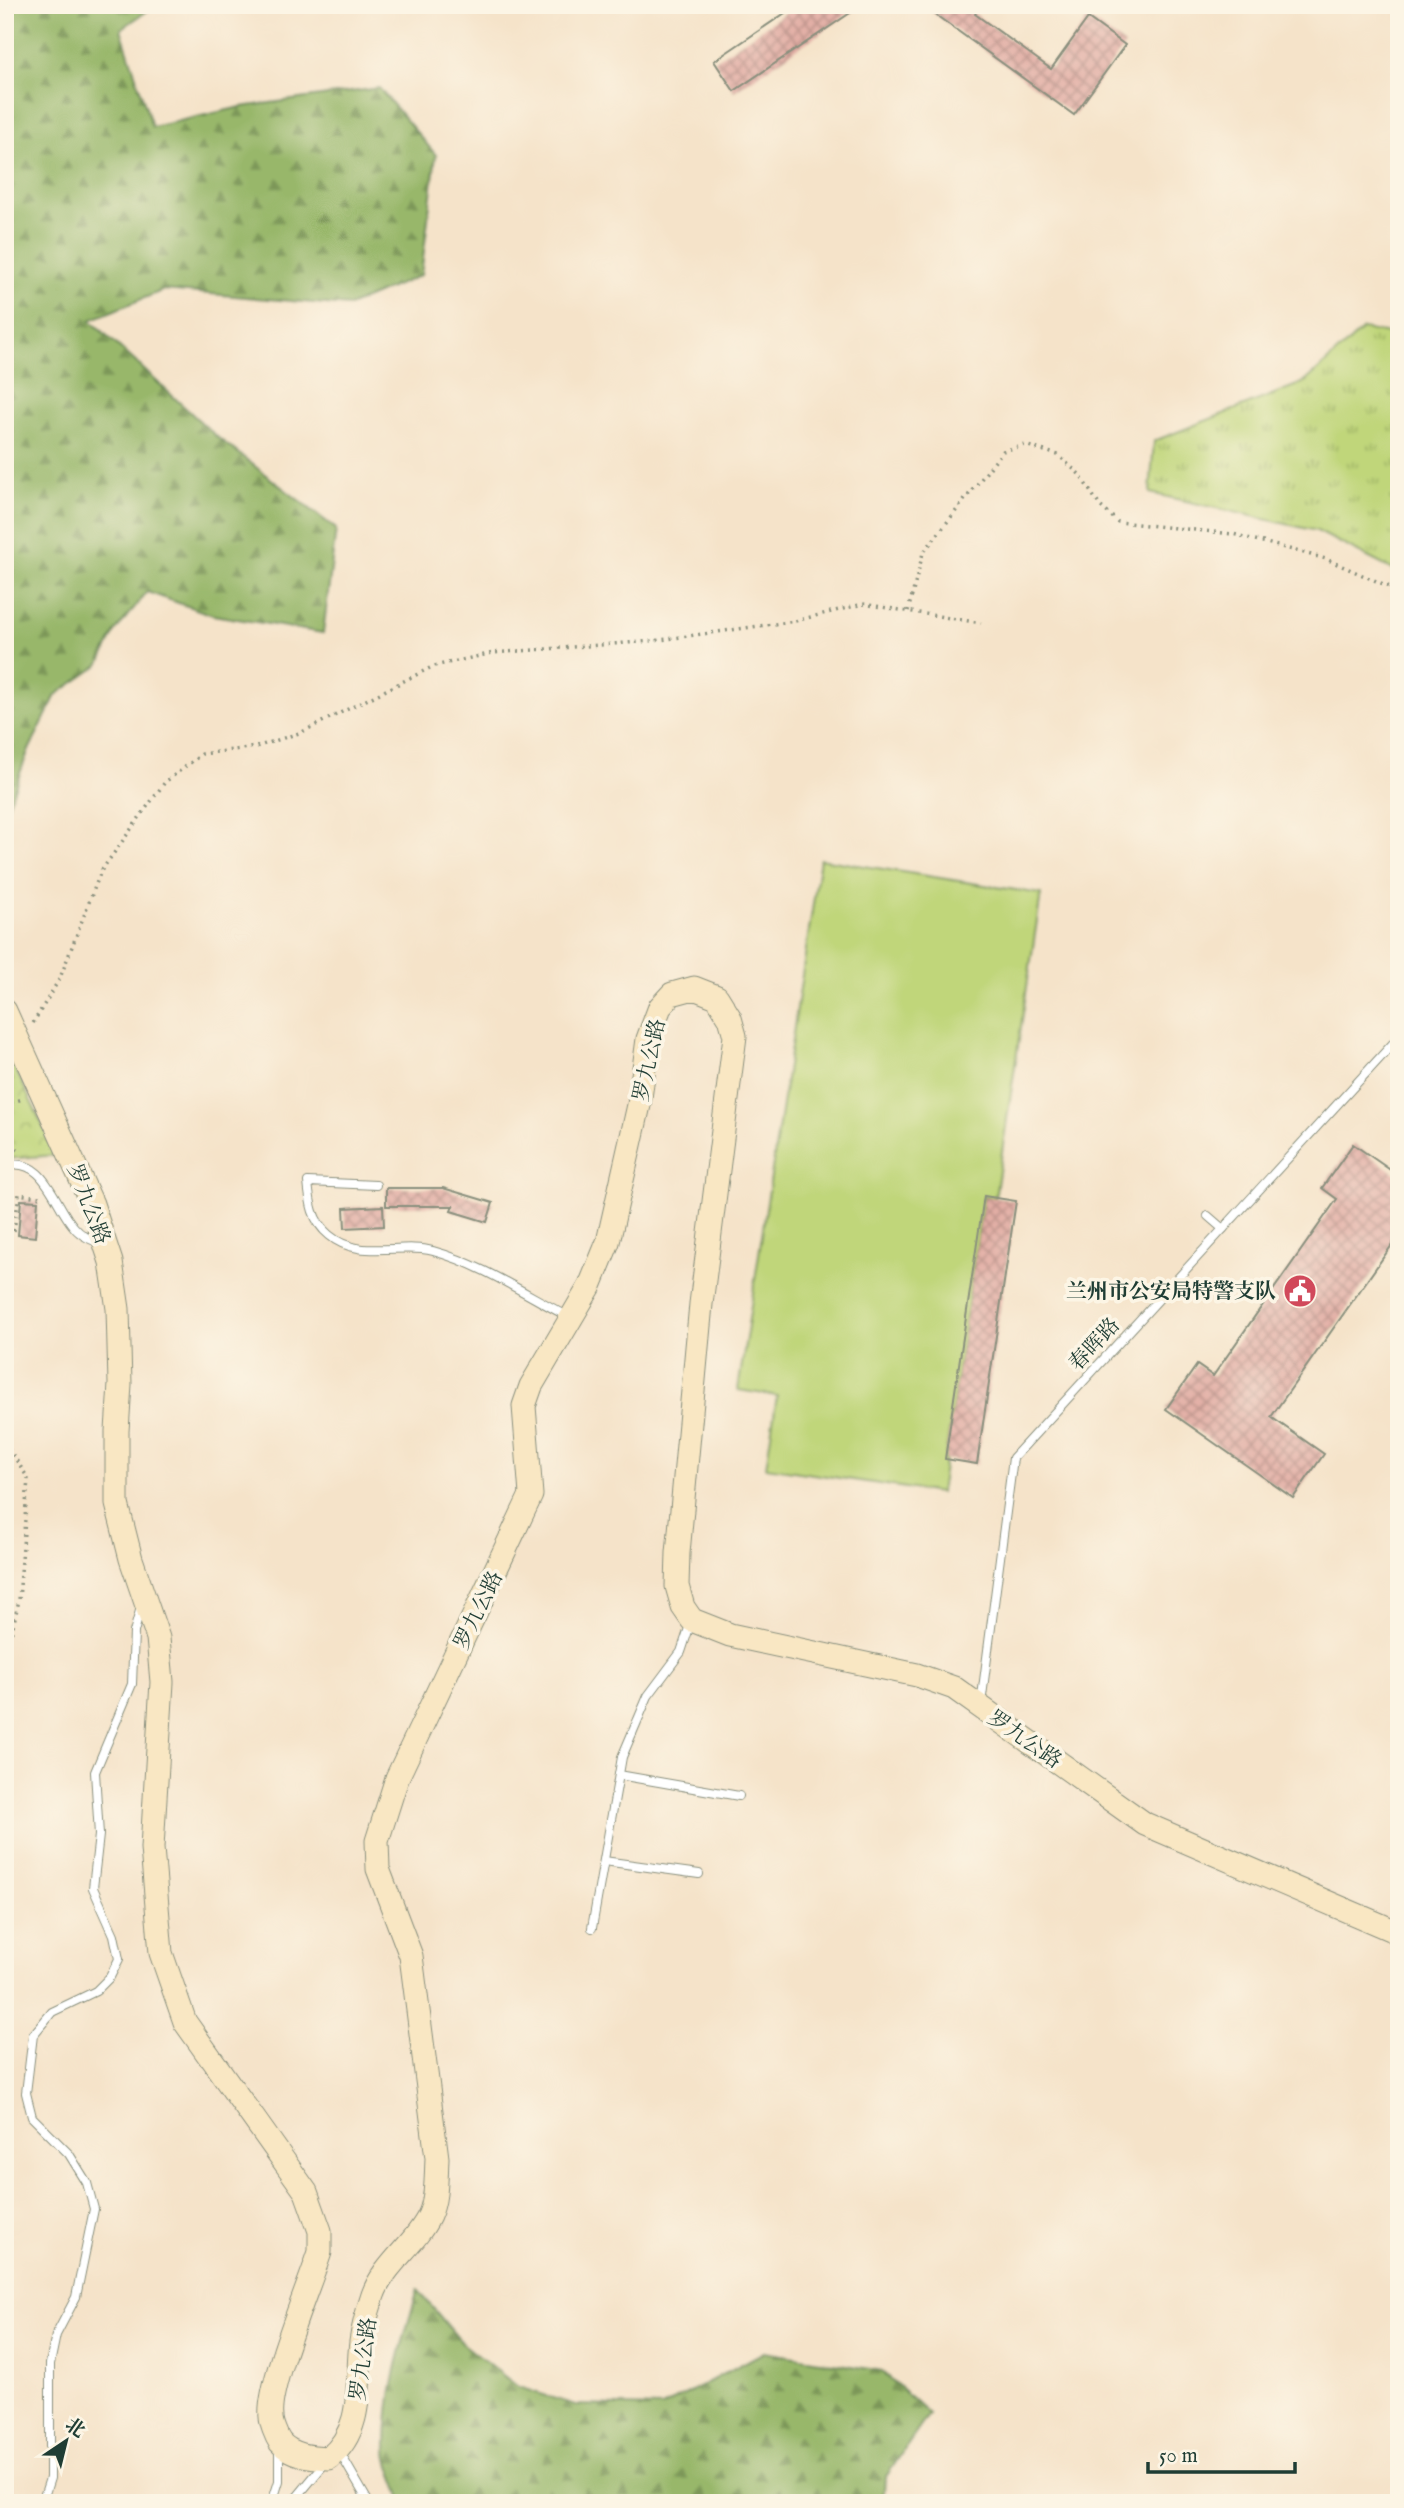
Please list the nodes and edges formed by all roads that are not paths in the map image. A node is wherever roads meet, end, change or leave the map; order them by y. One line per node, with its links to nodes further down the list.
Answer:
1 (5, 1011): 7 (street, 罗九公路)
2 (1399, 1037): 6 (lane, 春晖路)
3 (5, 1166): 7 (lane)
4 (376, 1185): 8 (lane)
5 (1208, 1216): 6 (lane)
6 (1223, 1229): 11 (lane, 春晖路)
7 (105, 1245): 9 (street, 罗九公路)
8 (572, 1318): 10 (street, 罗九公路); 19 (street, 罗九公路)
9 (145, 1595): 18 (street, 罗九公路); 20 (lane)
10 (692, 1620): 11 (street, 罗九公路); 12 (lane)
11 (981, 1707): 17 (street, 罗九公路)
12 (618, 1774): 13 (lane); 14 (lane)
13 (739, 1797)
14 (604, 1861): 15 (lane); 16 (lane)
15 (699, 1874)
16 (592, 1928)
17 (1399, 1933)
18 (278, 2440): 19 (street); 21 (lane, 罗九公路)
19 (334, 2454): 22 (lane, 罗九公路); 23 (lane)
20 (42, 2503)
21 (272, 2503)
22 (292, 2503)
23 (369, 2503)

